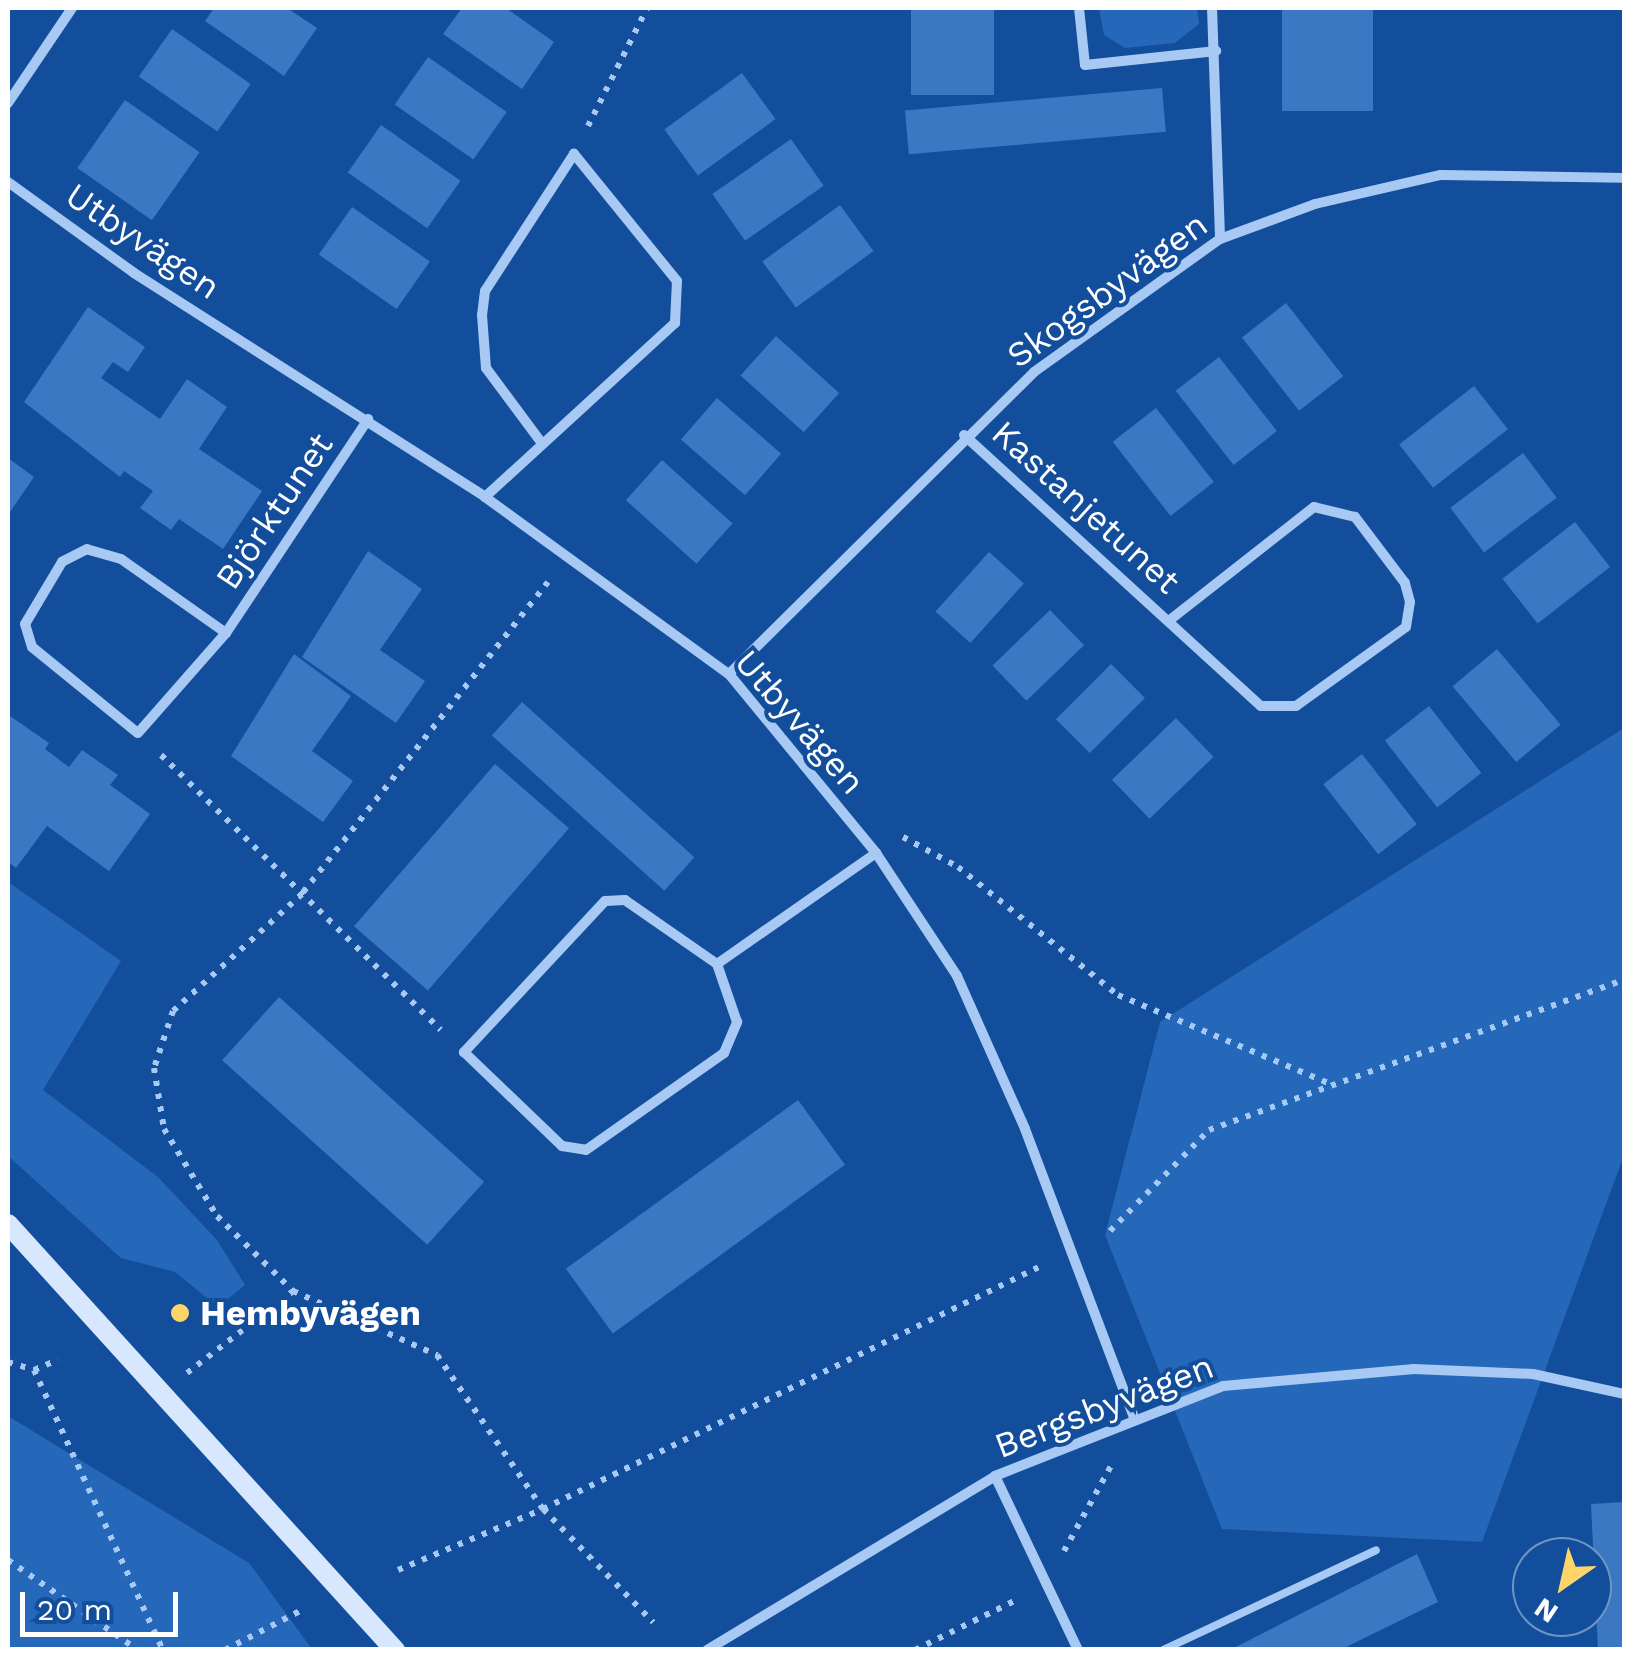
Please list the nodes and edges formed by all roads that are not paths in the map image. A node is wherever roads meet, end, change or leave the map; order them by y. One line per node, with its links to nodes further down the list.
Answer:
1 (72, 8): 5 (street)
2 (1079, 8): 4 (street)
3 (1212, 8): 4 (street)
4 (1216, 51): 8 (street)
5 (8, 103)
6 (1624, 178): 8 (street, Skogsbyvägen)
7 (8, 182): 9 (street, Utbyvägen)
8 (1220, 239): 10 (street, Skogsbyvägen)
9 (368, 419): 12 (street, Utbyvägen); 14 (street, Björktunet)
10 (964, 435): 13 (street, Kastanjetunet); 15 (street, Skogsbyvägen)
11 (541, 442): 11 (street); 12 (street)
12 (485, 497): 15 (street, Utbyvägen)
13 (1170, 620): 13 (street, Kastanjetunet)
14 (226, 634): 14 (street, Björktunet)
15 (729, 674): 16 (street, Utbyvägen)
16 (876, 853): 17 (street); 20 (street, Utbyvägen)
17 (718, 964): 17 (street)
18 (8, 1224): 23 (main road)
19 (1624, 1394): 20 (street, Bergsbyvägen)
20 (1136, 1420): 21 (street, Bergsbyvägen)
21 (995, 1476): 24 (street, Bergsbyvägen); 25 (street)
22 (1376, 1550): 26 (lane)
23 (395, 1650)
24 (707, 1650)
25 (1078, 1650)
26 (1162, 1650)

